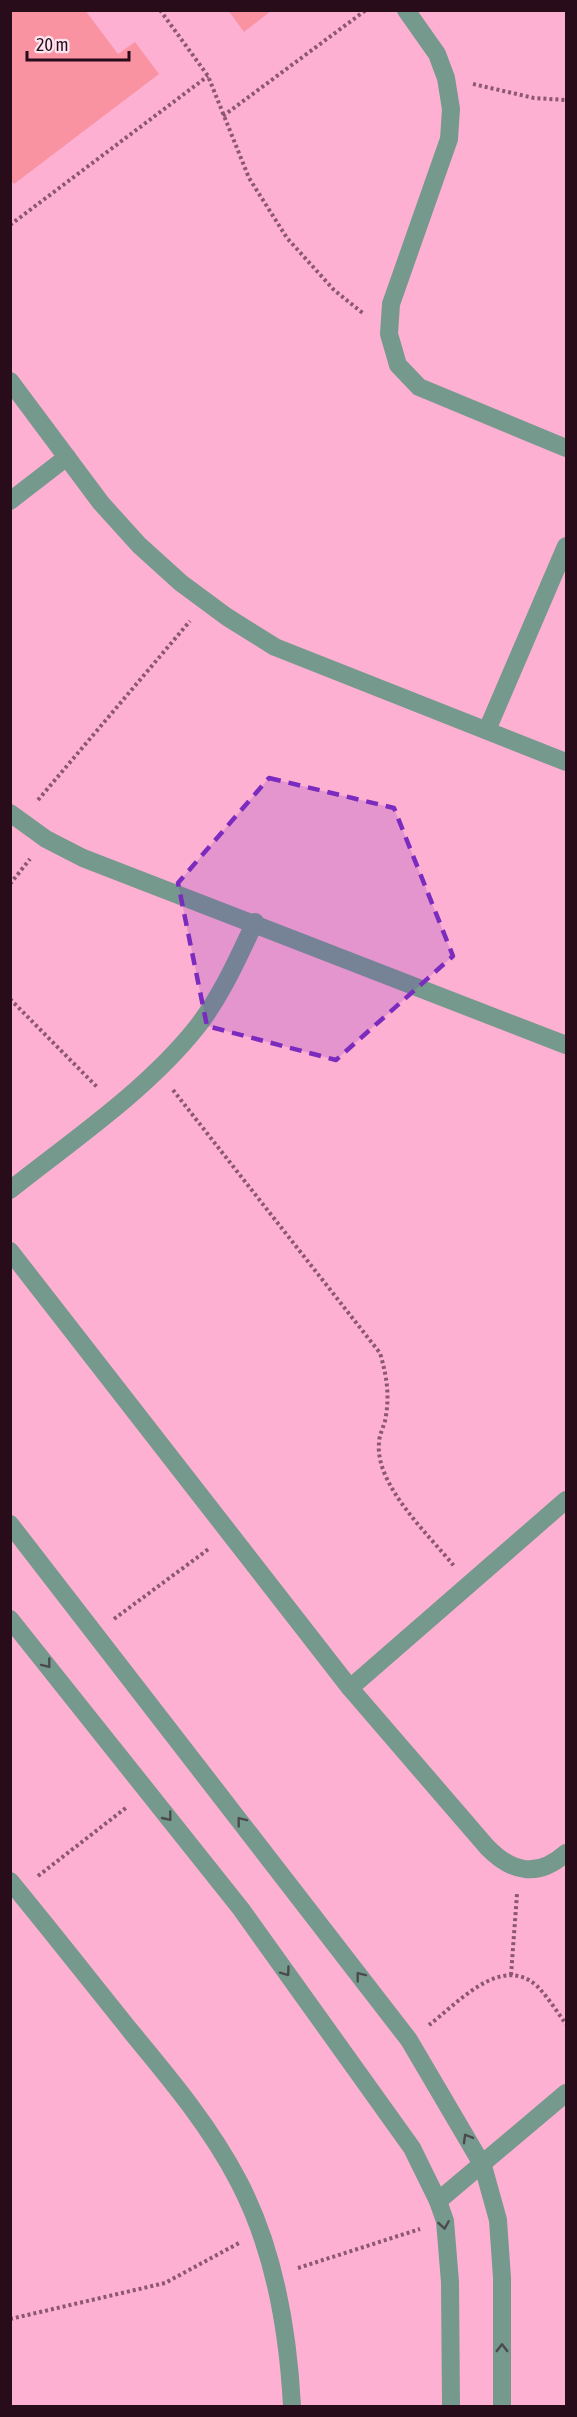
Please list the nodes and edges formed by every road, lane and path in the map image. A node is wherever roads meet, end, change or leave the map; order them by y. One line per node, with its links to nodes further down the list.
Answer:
1 (160, 10): 4 (path)
2 (366, 10): 7 (path)
3 (406, 10): 5 (street)
4 (208, 76): 7 (path); 8 (path)
5 (446, 78): 6 (path); 9 (street)
6 (567, 100)
7 (223, 116): 9 (path)
8 (10, 225)
9 (389, 334): 11 (street)
10 (10, 381): 12 (street)
11 (567, 448)
12 (67, 457): 13 (street); 15 (street)
13 (10, 501)
14 (567, 546): 16 (street)
15 (206, 602): 16 (street); 18 (path)
16 (487, 730): 17 (street)
17 (567, 762)
18 (15, 817): 19 (street)
19 (255, 922): 21 (street); 22 (street)
20 (10, 999): 23 (path)
21 (567, 1045)
22 (158, 1071): 23 (street); 29 (path)
23 (115, 1106): 24 (street)
24 (10, 1190)
25 (10, 1251): 28 (street)
26 (567, 1500): 29 (street)
27 (10, 1524): 31 (street)
28 (230, 1534): 31 (path); 32 (street)
29 (469, 1585): 32 (street)
30 (10, 1618): 33 (street, one-way to 33)
31 (96, 1632): 39 (street, one-way to 31)
32 (350, 1688): 35 (street)
33 (147, 1791): 36 (path); 42 (street, one-way to 42)
34 (567, 1853): 35 (street)
35 (519, 1869): 37 (path)
36 (15, 1886): 44 (street)
37 (511, 1975): 38 (path); 39 (path)
38 (567, 2024)
39 (409, 2040): 41 (street, one-way to 39)
40 (567, 2094): 41 (street)
41 (483, 2166): 42 (street); 49 (street, one-way to 41)
42 (438, 2200): 43 (street)
43 (445, 2221): 45 (path); 48 (street, one-way to 48)
44 (260, 2231): 45 (street); 46 (path)
45 (275, 2275): 47 (street)
46 (10, 2319)
47 (292, 2406)
48 (452, 2406)
49 (502, 2406)

